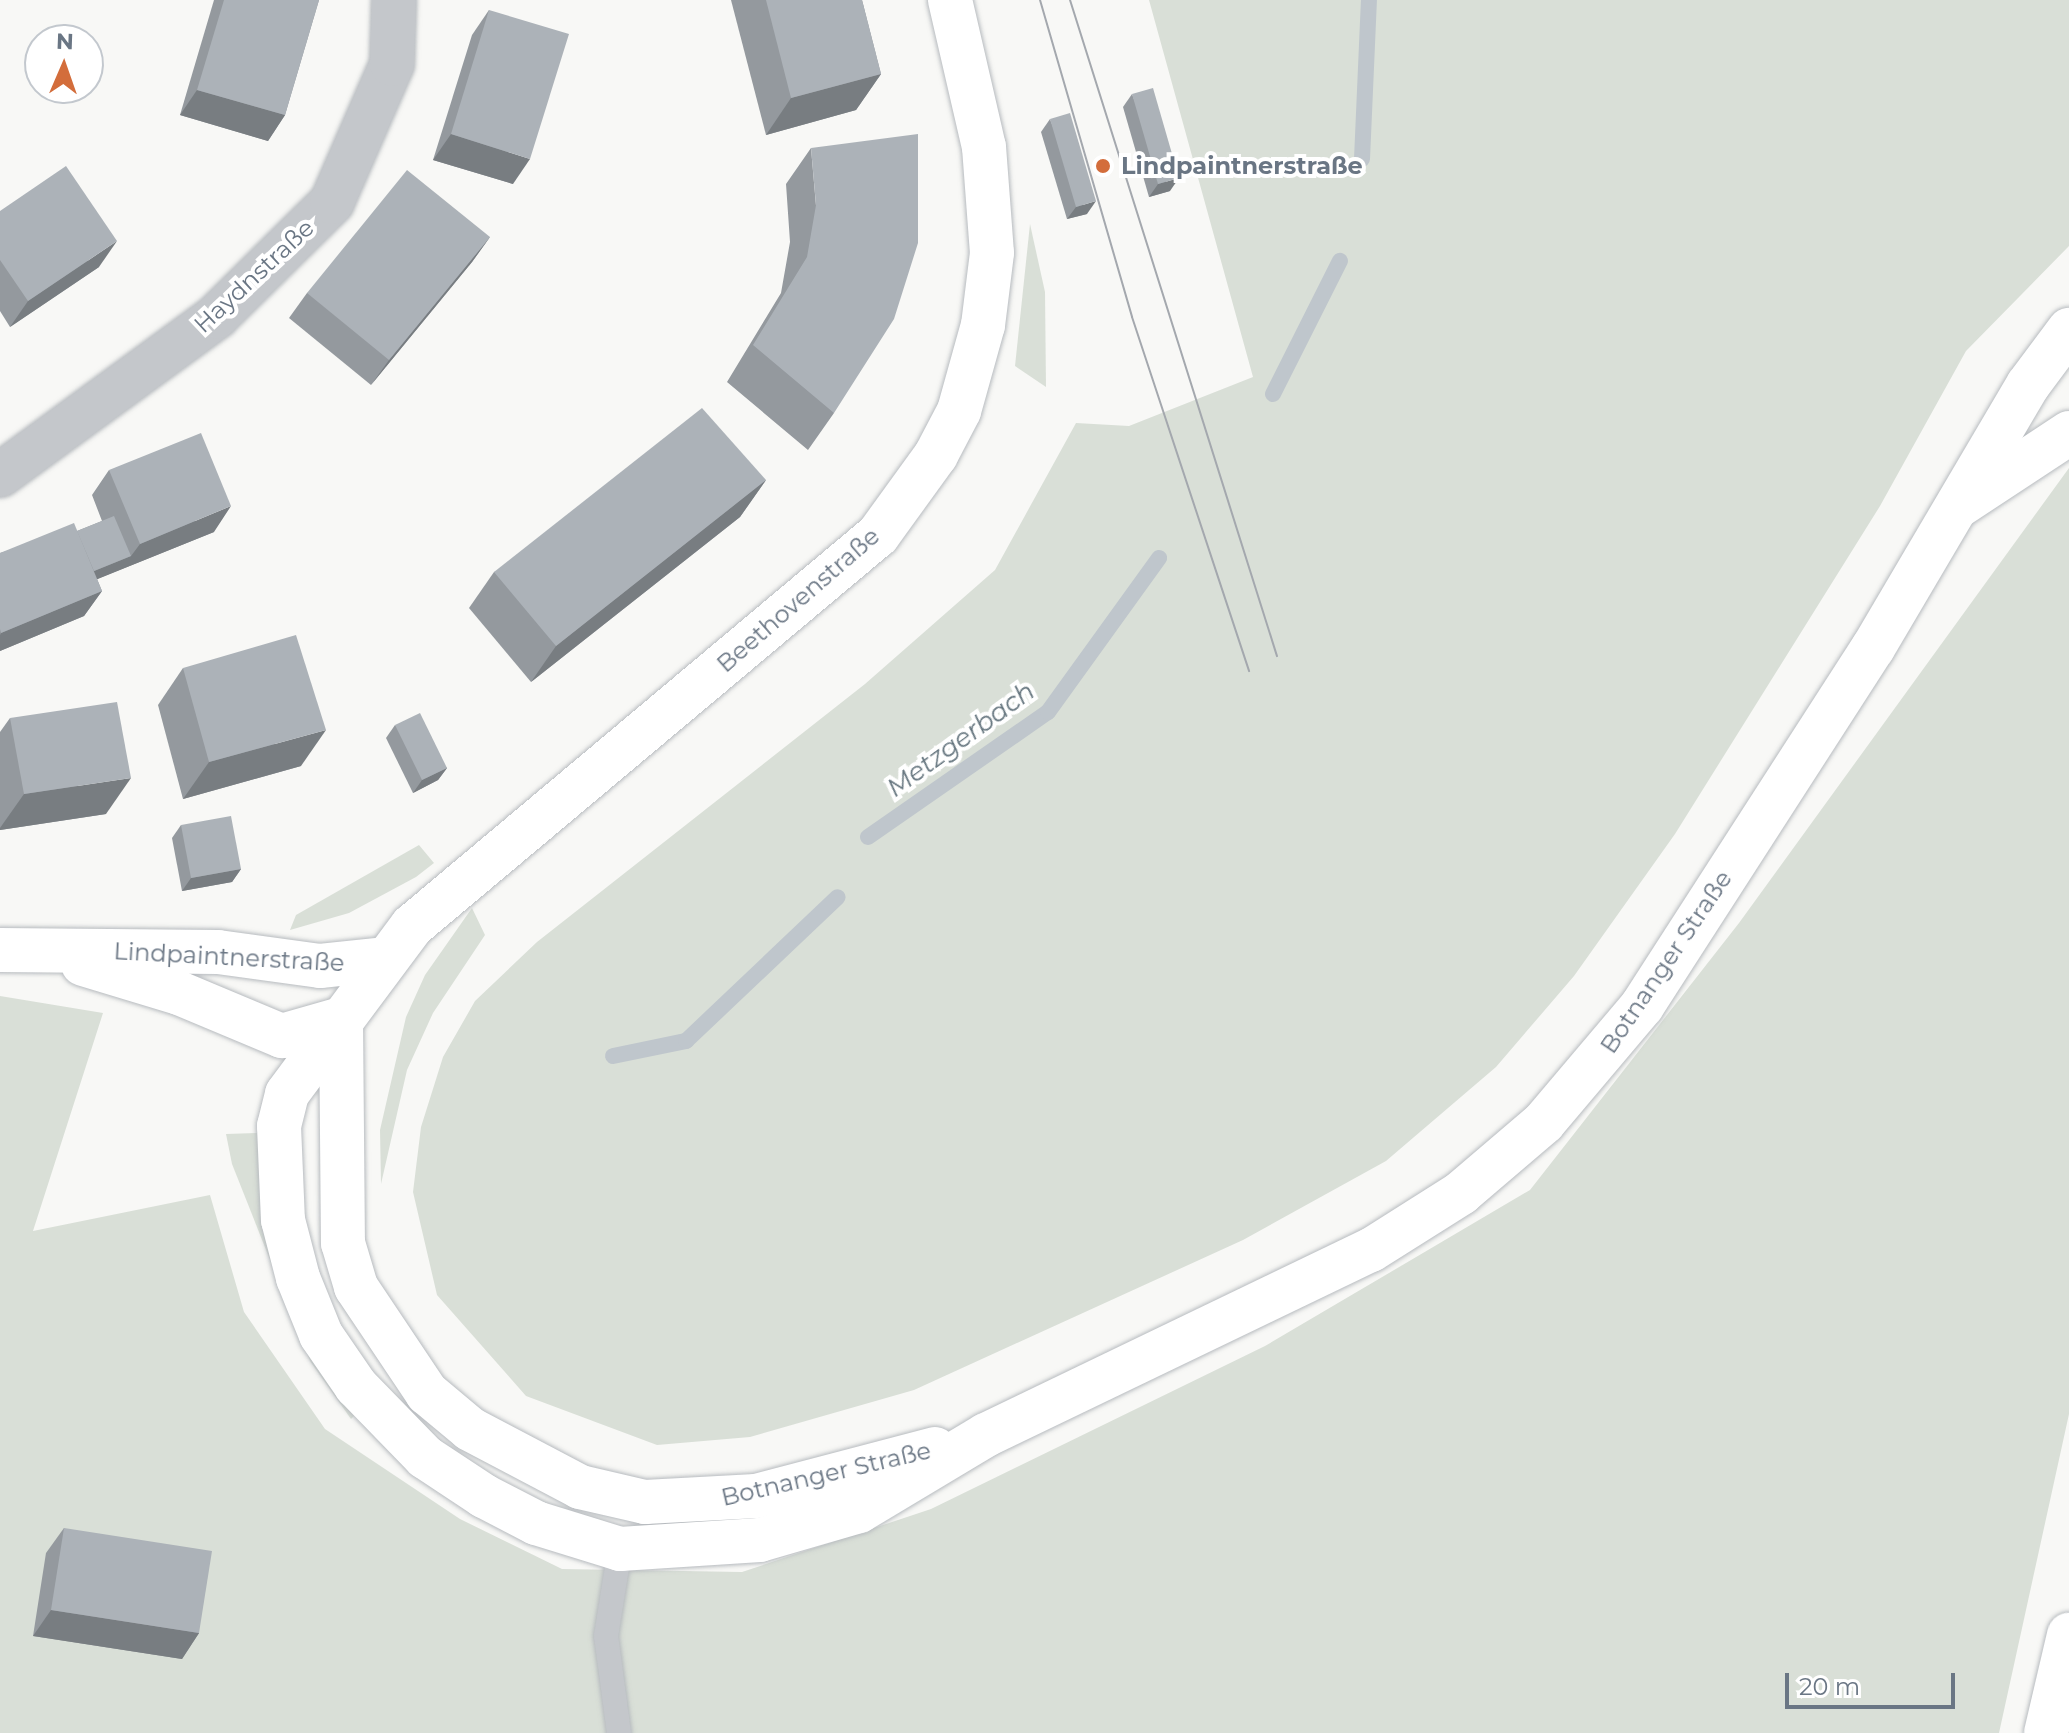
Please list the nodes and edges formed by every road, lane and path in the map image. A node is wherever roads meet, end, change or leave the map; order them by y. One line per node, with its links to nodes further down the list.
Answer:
1 (394, 0): 5 (street, Haydnstraße)
2 (950, 0): 8 (main road, Beethovenstraße)
3 (2069, 330): 6 (main road, Botnanger Straße)
4 (2069, 433): 6 (main road)
5 (0, 475)
6 (1951, 511): 12 (main road, Botnanger Straße)
7 (12, 951): 8 (main road, Lindpaintnerstraße); 10 (main road, Lindpaintnerstraße)
8 (385, 959): 9 (main road, Beethovenstraße)
9 (341, 1019): 10 (main road); 11 (main road, Botnanger Straße); 12 (main road, Botnanger Straße)
10 (282, 1036): 11 (main road)
11 (293, 1087): 13 (main road, Botnanger Straße)
12 (986, 1435): 13 (main road, Botnanger Straße)
13 (620, 1549): 15 (lane)
14 (2069, 1635): 16 (main road)
15 (619, 1733)
16 (2046, 1733)

